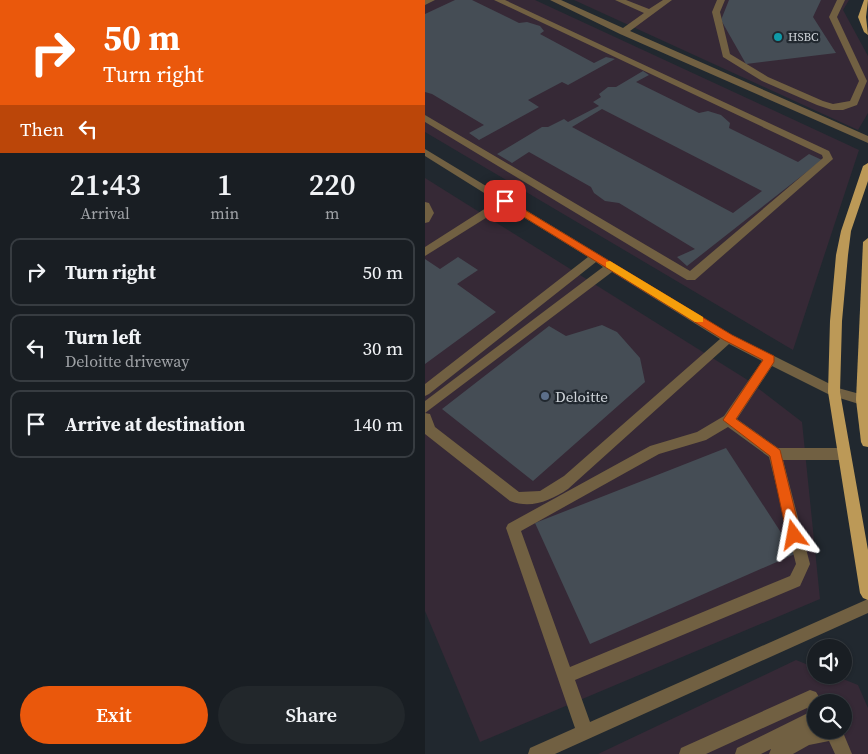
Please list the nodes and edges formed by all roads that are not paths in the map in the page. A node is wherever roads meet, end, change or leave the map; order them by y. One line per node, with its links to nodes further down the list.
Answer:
1 (431, 0): 9 (street)
2 (498, 0): 14 (street)
3 (553, 0): 11 (street)
4 (619, 0): 10 (street)
5 (667, 0): 10 (street)
6 (721, 0): 13 (street)
7 (841, 0): 13 (street)
8 (868, 0): 12 (main road)
9 (425, 3)
10 (651, 13): 11 (street)
11 (623, 32): 15 (street)
12 (868, 32)
13 (865, 89)
14 (425, 118)
15 (868, 140)
16 (425, 152): 18 (street)
17 (868, 166): 29 (main road)
18 (505, 201): 22 (street); 23 (street)
19 (425, 205): 20 (street)
20 (425, 220)
21 (867, 248): 26 (main road)
22 (425, 252)
23 (595, 256): 24 (street); 28 (street)
24 (612, 266): 25 (street); 31 (street)
25 (728, 338): 27 (street); 32 (street)
26 (866, 347): 30 (main road)
27 (770, 359): 29 (street); 33 (street)
28 (425, 391)
29 (834, 392): 30 (street); 36 (main road)
30 (862, 400): 34 (main road)
31 (426, 409)
32 (425, 418)
33 (729, 420): 35 (street); 39 (street)
34 (868, 442)
35 (775, 454): 36 (street); 39 (street)
36 (843, 454): 37 (main road)
37 (868, 593)
38 (868, 606): 42 (street)
39 (566, 676): 42 (street)
40 (807, 699): 46 (street)
41 (807, 721): 47 (street)
42 (585, 732): 45 (street)
43 (807, 737): 48 (street)
44 (837, 739): 49 (street)
45 (537, 754)
46 (687, 754)
47 (743, 754)
48 (777, 754)
49 (844, 754)

